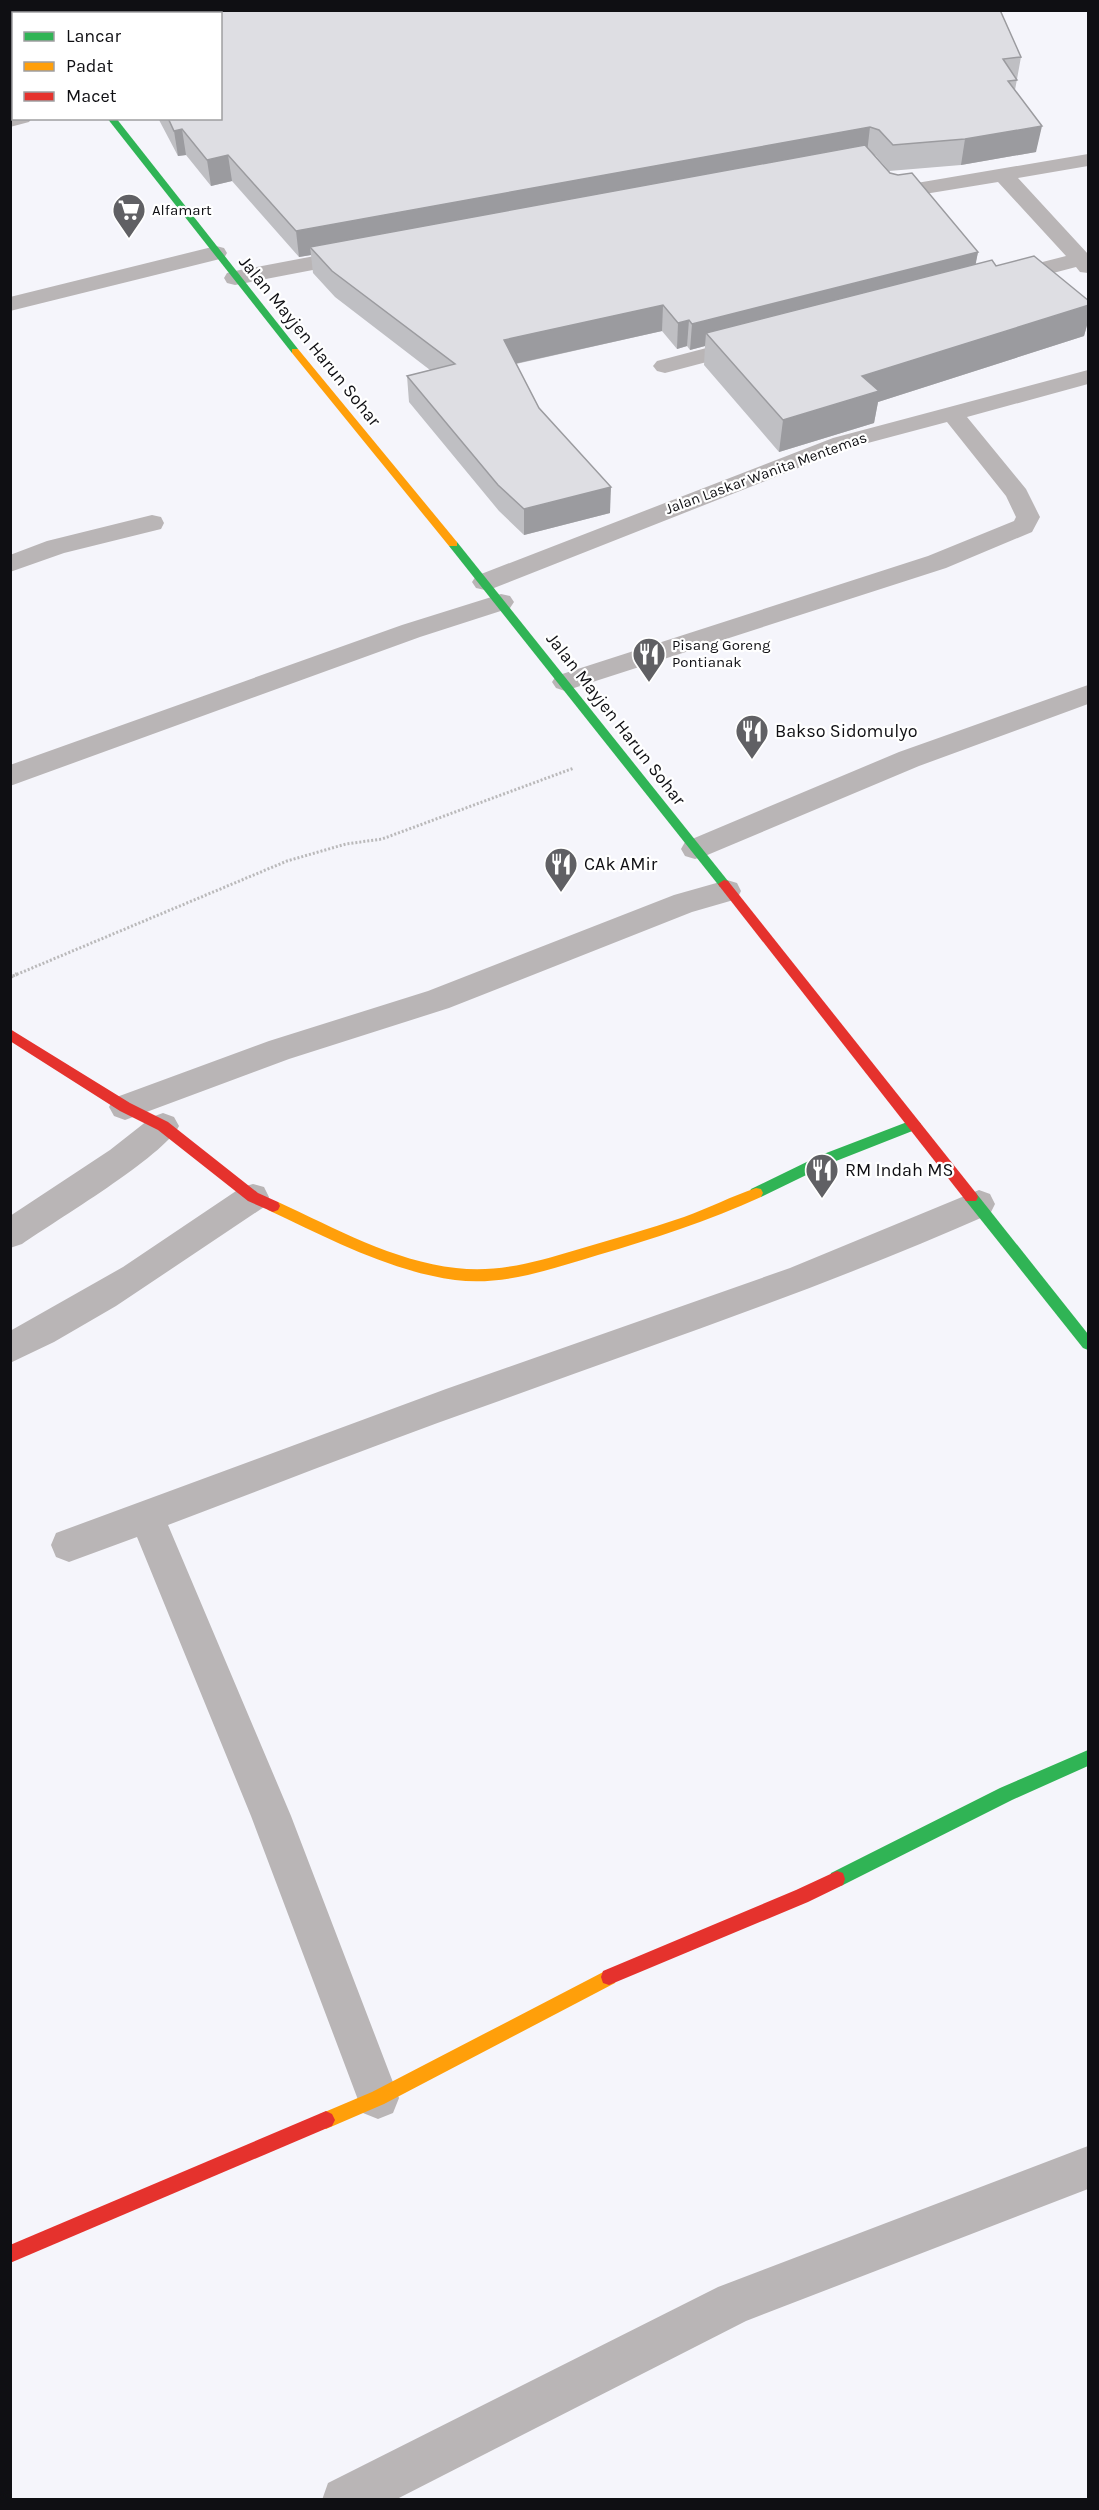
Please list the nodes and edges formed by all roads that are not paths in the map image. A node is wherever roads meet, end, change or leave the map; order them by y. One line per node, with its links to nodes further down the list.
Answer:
1 (113, 120): 6 (main road, Jalan Mayjen Harun Sohar)
2 (1089, 160): 4 (street)
3 (874, 169): 4 (street)
4 (1004, 175): 7 (street)
5 (376, 252): 8 (street)
6 (216, 253): 8 (main road, Jalan Mayjen Harun Sohar); 10 (street)
7 (1085, 263): 9 (street)
8 (235, 278): 17 (main road, Jalan Mayjen Harun Sohar)
9 (988, 283)
10 (10, 304)
11 (769, 339): 12 (street)
12 (665, 366)
13 (1089, 377): 14 (street, Jalan Laskar Wanita Mentemas)
14 (952, 413): 17 (street, Jalan Laskar Wanita Mentemas); 18 (street)
15 (152, 523): 16 (street)
16 (10, 564)
17 (493, 592): 18 (main road, Jalan Mayjen Harun Sohar); 20 (street, Jalan Laskar Wanita Mentemas)
18 (565, 682): 21 (main road, Jalan Mayjen Harun Sohar)
19 (1089, 694): 21 (street)
20 (10, 776)
21 (695, 849): 22 (main road, Jalan Mayjen Harun Sohar)
22 (727, 891): 24 (street); 25 (main road, Jalan Mayjen Harun Sohar)
23 (10, 1034): 24 (main road)
24 (125, 1107): 26 (main road)
25 (915, 1124): 27 (main road); 28 (main road, Jalan Mayjen Harun Sohar)
26 (163, 1126): 27 (main road); 29 (street)
27 (253, 1197): 31 (street)
28 (979, 1204): 30 (main road, Jalan Mayjen Harun Sohar); 32 (street)
29 (10, 1234)
30 (1089, 1344)
31 (10, 1348)
32 (147, 1517): 33 (street); 35 (street)
33 (69, 1545)
34 (1089, 1758): 35 (main road)
35 (378, 2098): 37 (main road)
36 (1089, 2168): 38 (street)
37 (10, 2254)
38 (345, 2499)

